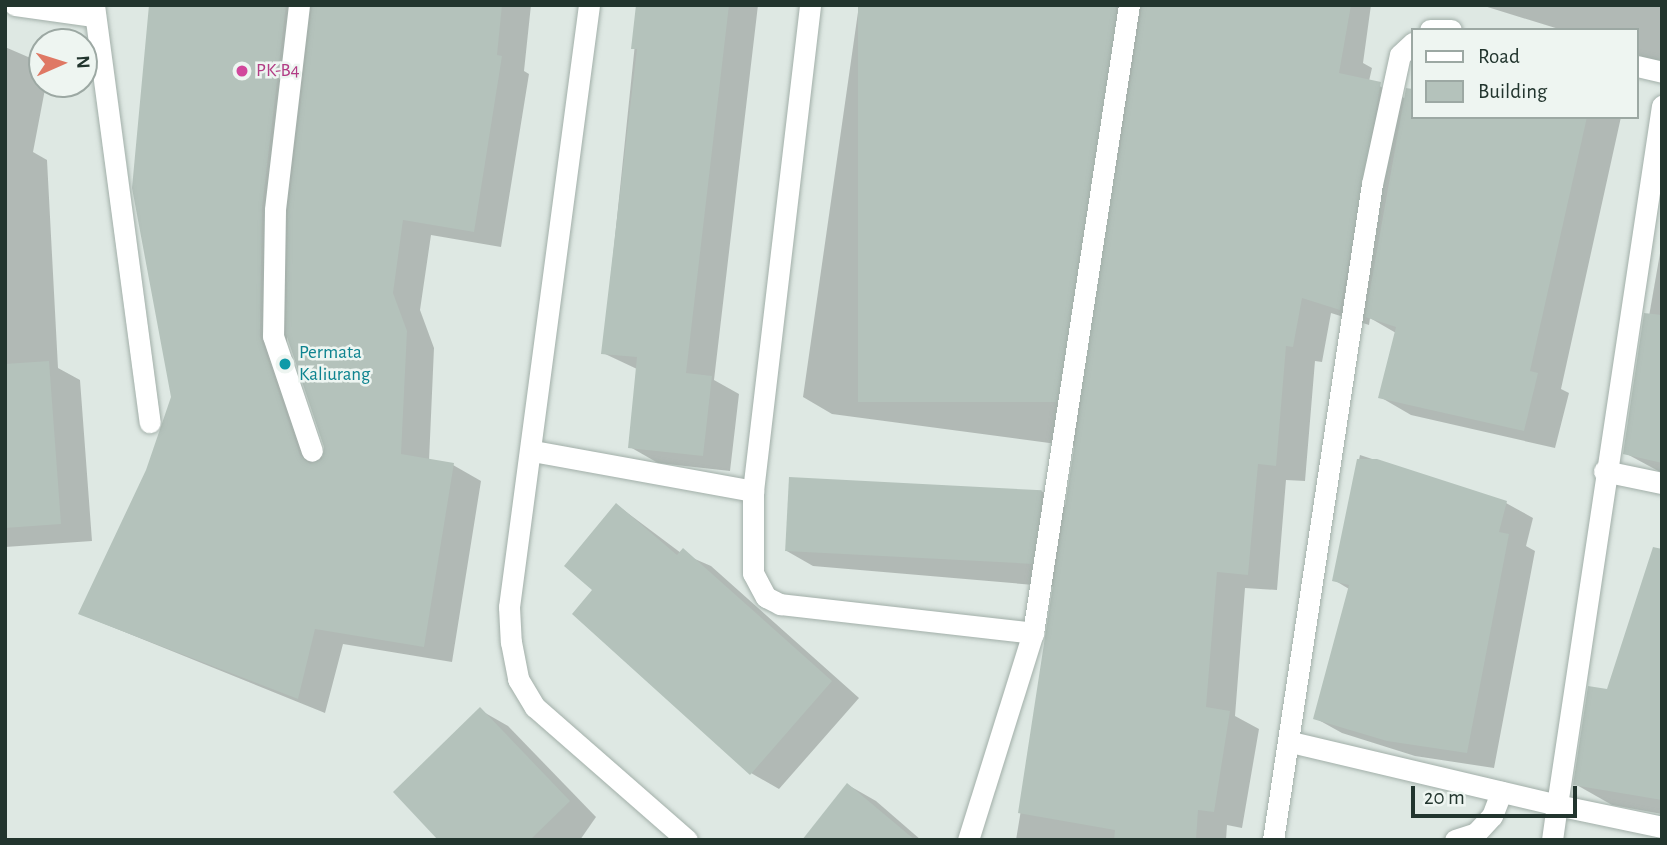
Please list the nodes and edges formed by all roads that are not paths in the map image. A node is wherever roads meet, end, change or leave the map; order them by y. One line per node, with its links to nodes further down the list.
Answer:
1 (15, 5): 6 (street)
2 (299, 5): 13 (street)
3 (589, 5): 12 (street)
4 (810, 5): 16 (street)
5 (1129, 5): 17 (street)
6 (93, 10): 11 (street)
7 (1412, 44): 18 (street)
8 (1639, 66): 9 (street)
9 (1662, 72)
10 (1662, 106): 14 (street)
11 (150, 422)
12 (533, 450): 16 (street); 22 (street)
13 (312, 451)
14 (1604, 471): 15 (street); 20 (street)
15 (1662, 483)
16 (753, 491): 17 (street)
17 (1033, 633): 23 (street)
18 (1291, 742): 19 (street); 24 (street)
19 (1501, 792): 20 (street); 25 (street)
20 (1557, 806): 21 (street); 26 (street)
21 (1662, 827)
22 (687, 840)
23 (968, 840)
24 (1273, 840)
25 (1455, 840)
26 (1552, 840)

